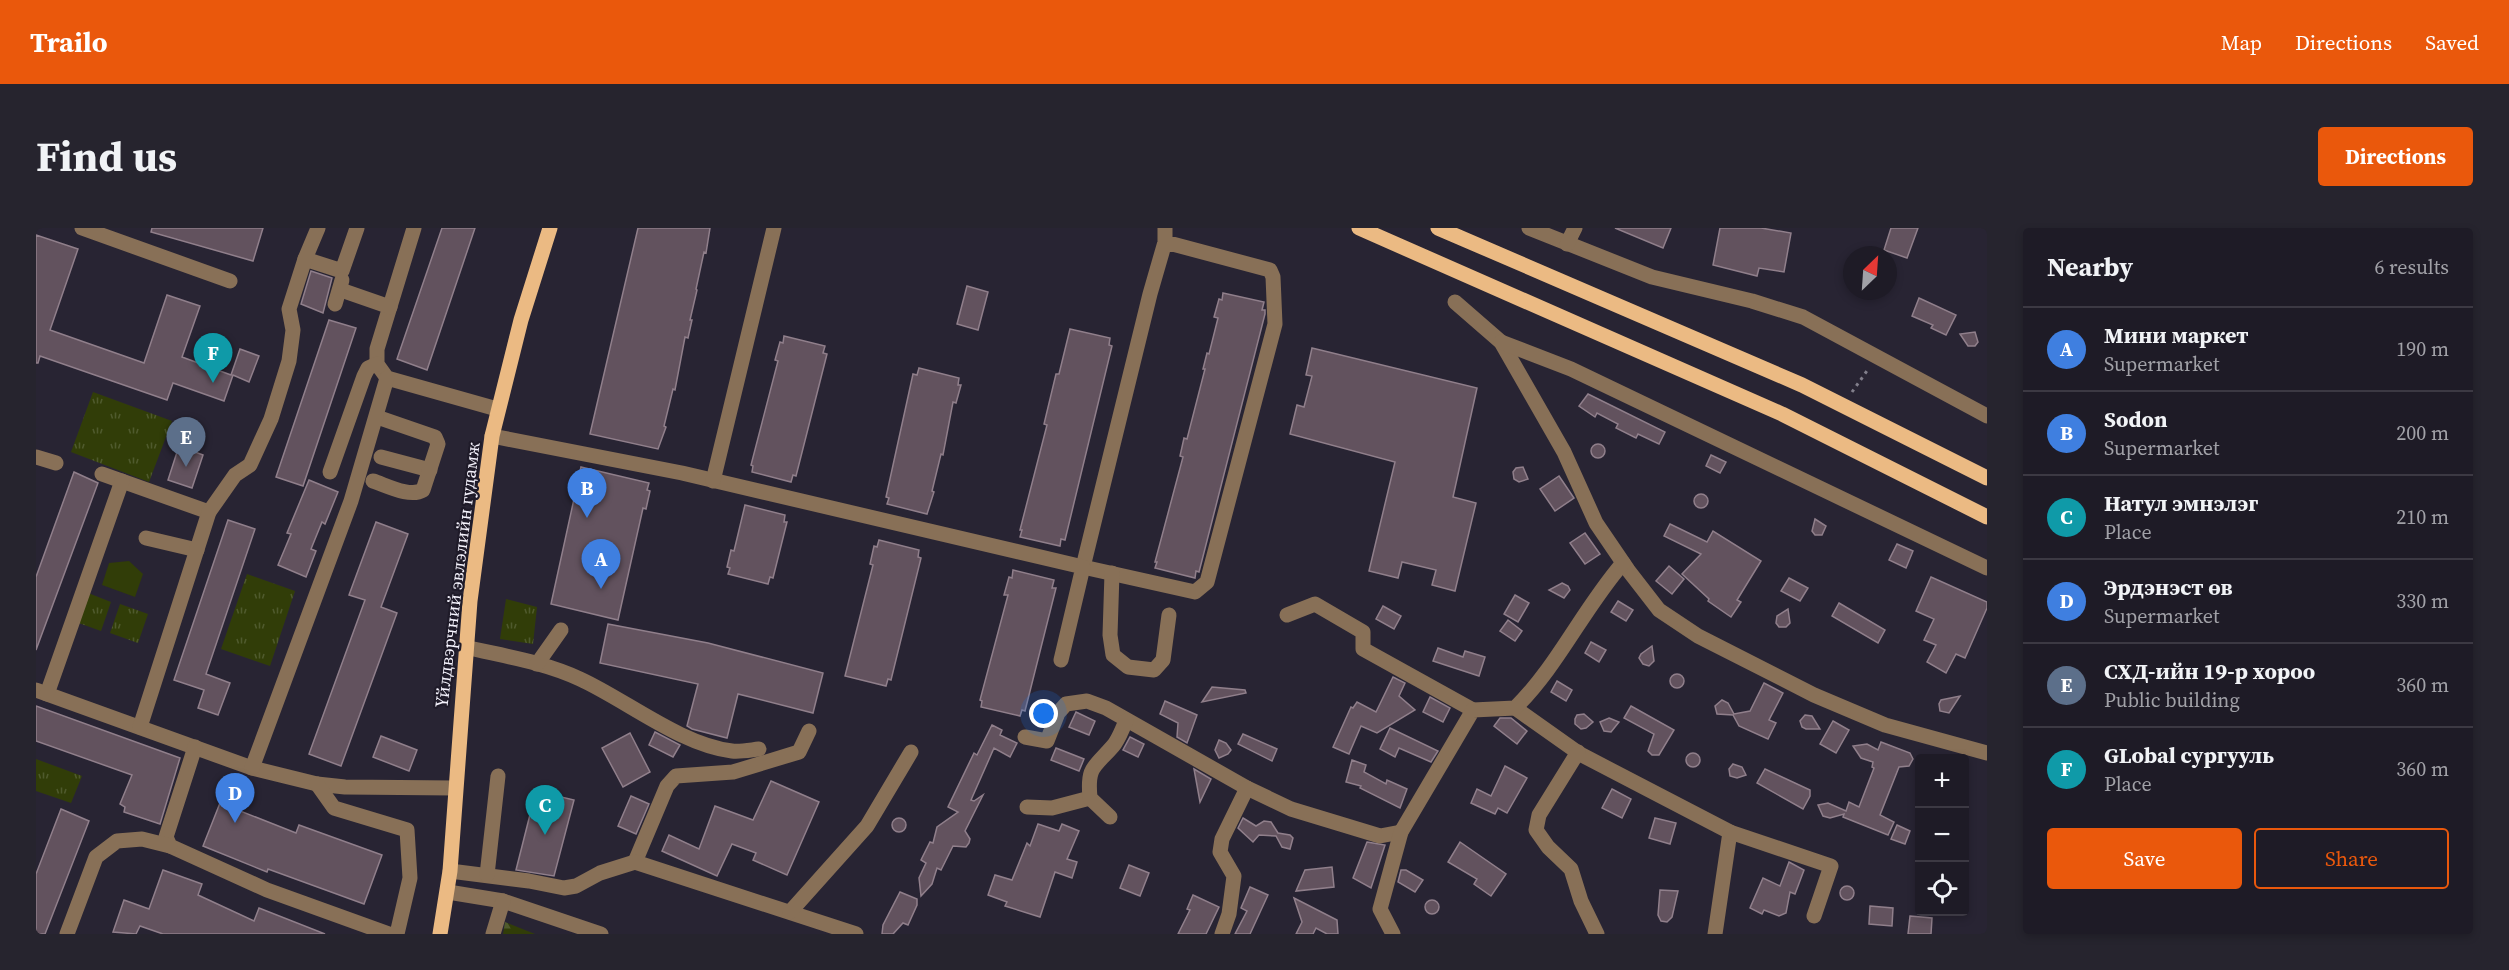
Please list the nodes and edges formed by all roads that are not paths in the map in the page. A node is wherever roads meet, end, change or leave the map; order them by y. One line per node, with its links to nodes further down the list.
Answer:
1 (82, 228): 15 (street)
2 (318, 228): 13 (street)
3 (357, 228): 14 (street)
4 (414, 228): 17 (street)
5 (550, 228): 21 (main road, Үйлдвэрчний эвлэлийн гудамж)
6 (774, 228): 34 (street)
7 (1359, 228): 36 (main road)
8 (1438, 228): 31 (main road)
9 (1529, 228): 12 (street)
10 (1575, 228): 12 (street)
11 (1165, 235): 40 (street); 42 (street)
12 (1567, 244): 22 (street)
13 (304, 260): 14 (street); 35 (street)
14 (342, 271): 17 (street)
15 (230, 281)
16 (1455, 302): 18 (street)
17 (390, 307): 19 (street)
18 (1501, 342): 39 (street); 41 (street)
19 (377, 364): 20 (street); 29 (street)
20 (387, 378): 21 (street); 23 (street)
21 (497, 409): 24 (main road, Үйлдвэрчний эвлэлийн гудамж)
22 (1987, 416)
23 (377, 417): 28 (street); 61 (street)
24 (492, 436): 34 (street); 46 (main road, Үйлдвэрчний эвлэлийн гудамж)
25 (36, 457): 27 (street)
26 (381, 457): 28 (street)
27 (56, 463)
28 (430, 470): 33 (street)
29 (330, 472)
30 (102, 474): 32 (street)
31 (1987, 478)
32 (122, 481): 35 (street); 49 (street)
33 (373, 481)
34 (713, 481): 40 (street)
35 (209, 512): 38 (street)
36 (1987, 517)
37 (146, 538): 38 (street)
38 (197, 550): 53 (street)
39 (1623, 563): 50 (street); 60 (street)
40 (1083, 567): 42 (street); 47 (street)
41 (1987, 568)
42 (1112, 573): 43 (street)
43 (1169, 615)
44 (1287, 615): 51 (street)
45 (561, 630): 48 (street)
46 (465, 647): 48 (street); 64 (main road, Үйлдвэрчний эвлэлийн гудамж)
47 (1061, 660)
48 (537, 664): 57 (street)
49 (42, 692): 53 (street)
50 (1515, 708): 51 (street); 59 (street)
51 (1473, 710): 69 (street)
52 (1126, 721): 55 (street); 65 (street); 66 (street)
53 (140, 726): 56 (street)
54 (809, 731): 72 (street)
55 (1025, 736)
56 (195, 747): 61 (street); 71 (street)
57 (759, 749)
58 (911, 752): 77 (street)
59 (1578, 752): 70 (street); 89 (street)
60 (1987, 753)
61 (252, 768): 63 (street)
62 (498, 776): 74 (street)
63 (317, 784): 64 (street); 82 (street)
64 (454, 788): 73 (main road, Үйлдвэрчний эвлэлийн гудамж)
65 (1247, 788): 69 (street); 87 (street)
66 (1090, 798): 67 (street); 68 (street)
67 (1027, 807)
68 (1110, 817)
69 (1401, 832): 88 (street)
70 (1730, 832): 78 (street); 90 (street)
71 (170, 846): 80 (street); 81 (street)
72 (635, 862): 74 (street); 77 (street)
73 (450, 870): 74 (street); 75 (main road, Үйлдвэрчний эвлэлийн гудамж)
74 (487, 875)
75 (448, 892): 76 (street); 83 (main road, Үйлдвэрчний эвлэлийн гудамж)
76 (503, 901): 79 (street); 84 (street)
77 (790, 912): 86 (street)
78 (1814, 916)
79 (572, 929): 85 (street)
80 (67, 934)
81 (389, 934)
82 (397, 934)
83 (440, 934)
84 (493, 934)
85 (601, 934)
86 (856, 934)
87 (1222, 934)
88 (1393, 934)
89 (1597, 934)
90 (1715, 934)

